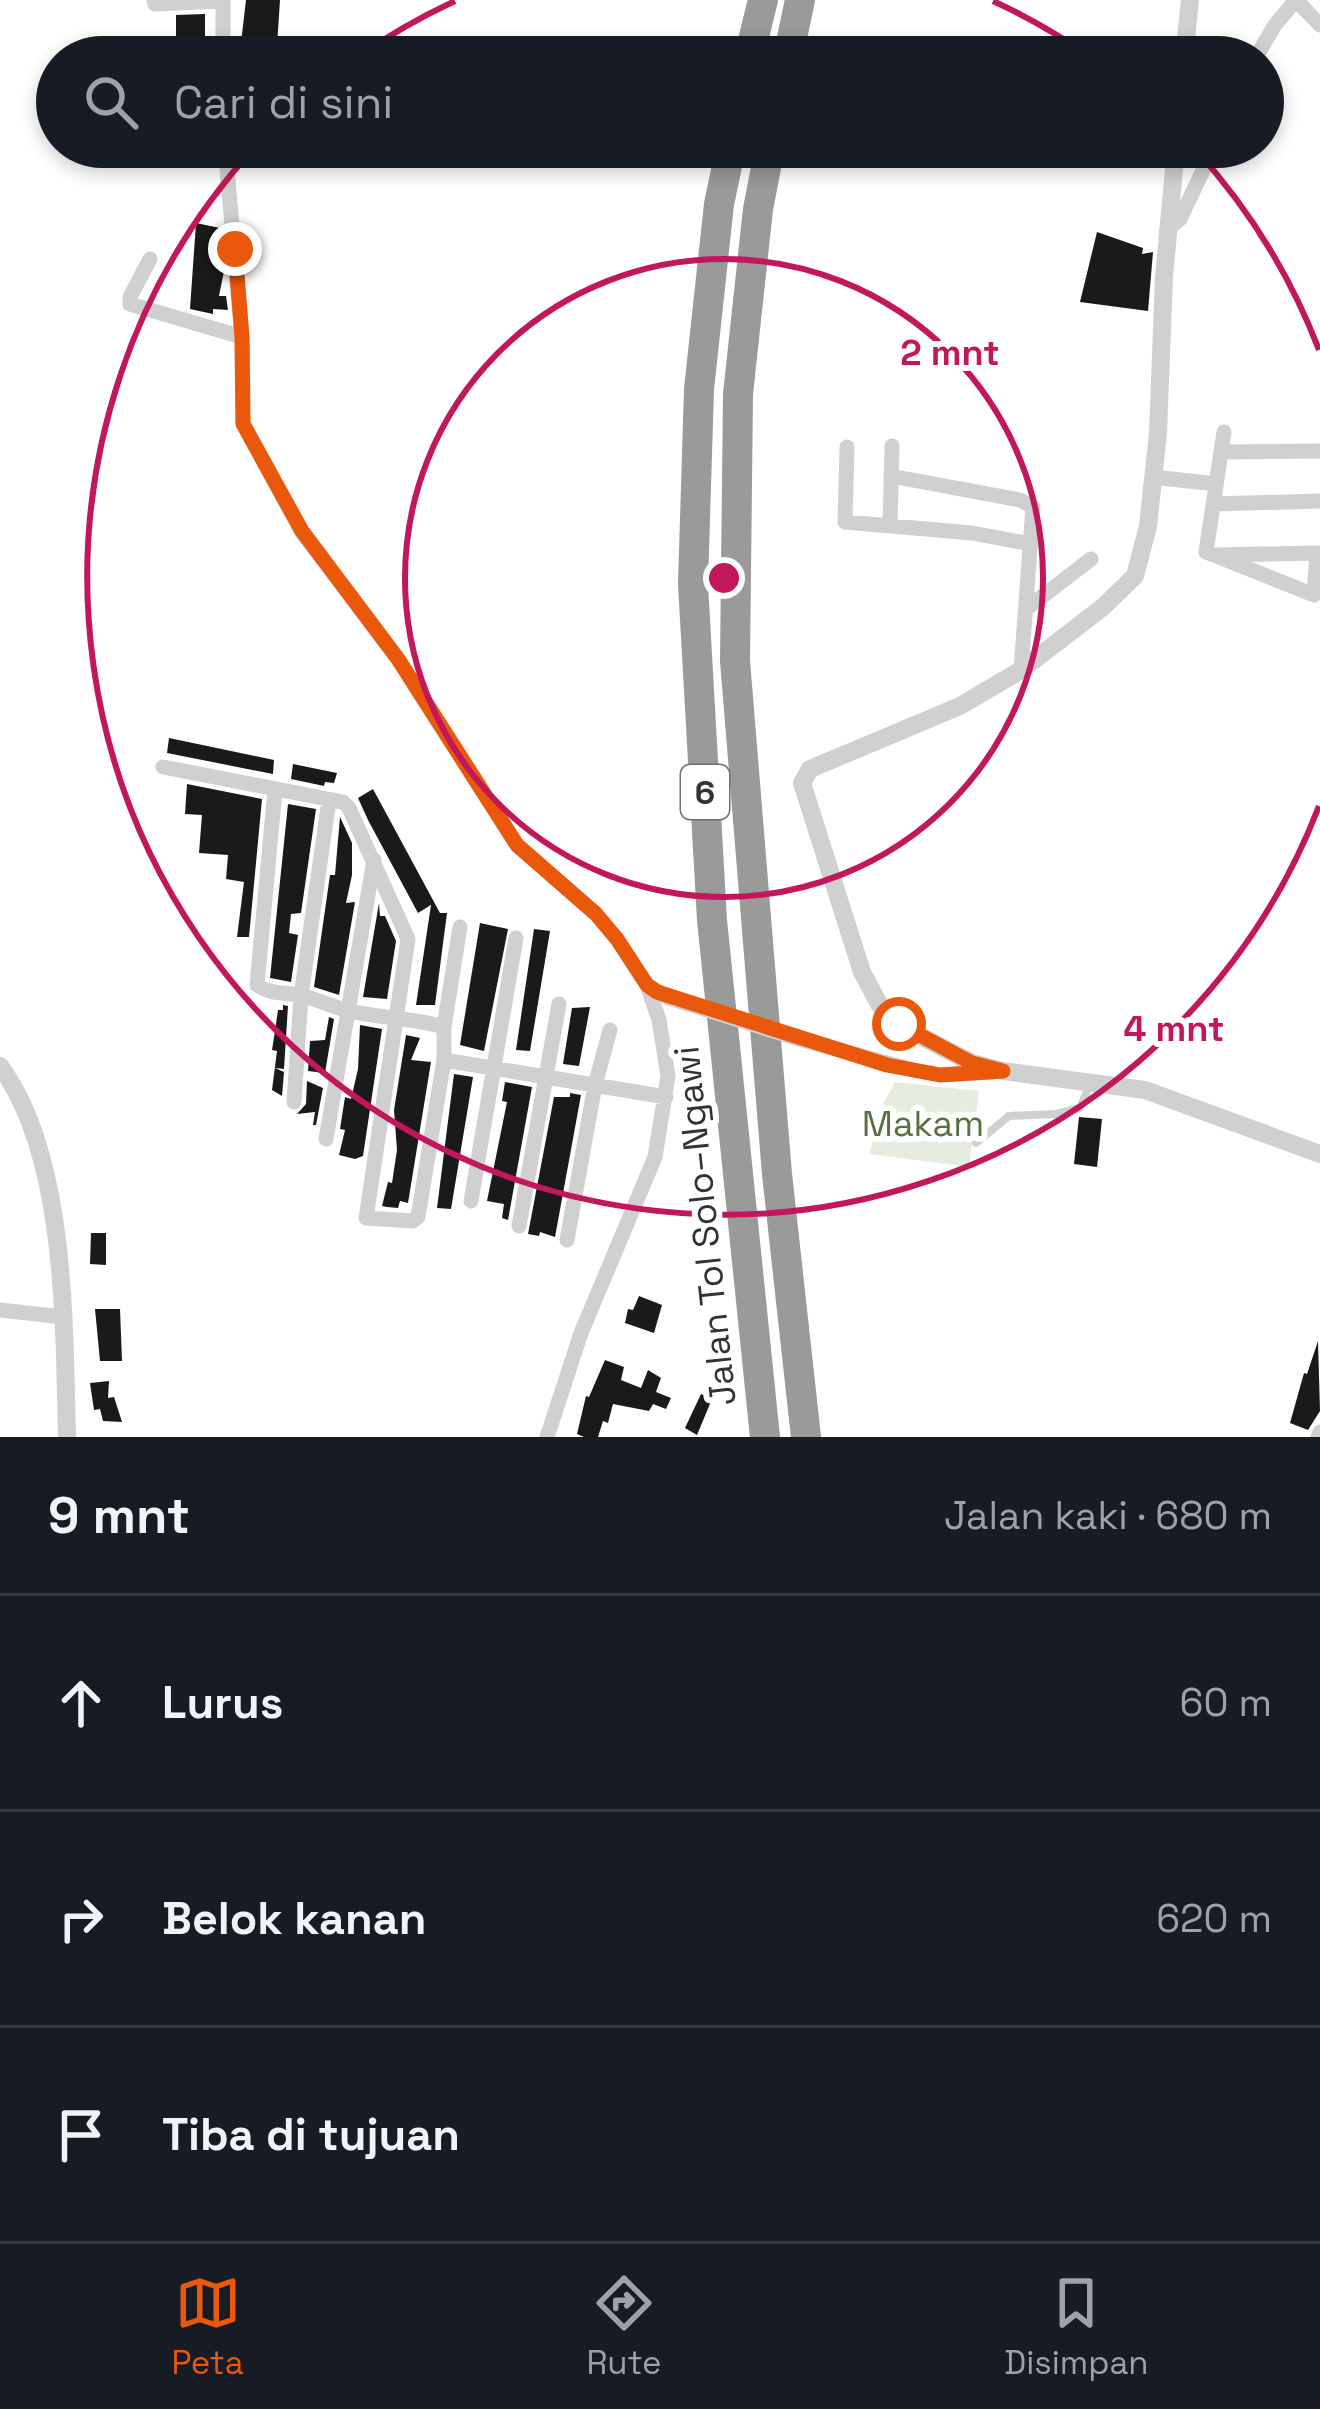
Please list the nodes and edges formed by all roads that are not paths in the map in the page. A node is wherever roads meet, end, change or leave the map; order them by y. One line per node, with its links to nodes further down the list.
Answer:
1 (154, 0): 6 (street)
2 (763, 0): 9 (highway)
3 (800, 0): 10 (highway)
4 (1190, 0): 11 (street)
5 (1296, 0): 7 (street); 12 (street)
6 (223, 1): 8 (street)
7 (1320, 25)
8 (223, 36)
9 (754, 36)
10 (792, 36)
11 (1186, 36)
12 (1268, 36)
13 (227, 168): 20 (street)
14 (727, 168): 69 (highway, Jalan Tol Solo–Ngawi / 6)
15 (766, 168): 70 (highway, 6)
16 (1174, 168): 18 (street)
17 (1204, 168): 18 (street)
18 (1168, 229): 27 (street)
19 (150, 259): 20 (street)
20 (242, 337): 43 (street)
21 (1224, 432): 25 (street)
22 (892, 446): 26 (street)
23 (847, 447): 31 (street)
24 (1320, 451): 25 (street)
25 (1221, 452): 28 (street)
26 (891, 476): 31 (street); 32 (street)
27 (1153, 477): 28 (street); 36 (street)
28 (1216, 484): 30 (street)
29 (1320, 501): 30 (street)
30 (1213, 504): 33 (street)
31 (890, 525): 32 (street)
32 (1031, 544): 35 (street)
33 (1214, 555): 33 (street)
34 (1090, 559): 35 (street)
35 (1026, 609): 36 (street)
36 (1021, 670): 53 (street)
37 (163, 766): 38 (street)
38 (275, 790): 39 (street); 44 (street)
39 (329, 800): 40 (street); 44 (street)
40 (374, 860): 46 (street); 47 (street)
41 (460, 927): 48 (street)
42 (516, 938): 52 (street)
43 (647, 985): 53 (street, bridge); 57 (street)
44 (301, 996): 46 (street); 58 (street)
45 (559, 1004): 54 (street)
46 (349, 1011): 47 (street); 59 (street)
47 (399, 1018): 48 (street); 50 (street)
48 (444, 1027): 50 (street)
49 (610, 1030): 56 (street)
50 (444, 1060): 52 (street)
51 (0, 1066): 66 (street)
52 (494, 1069): 54 (street); 62 (street)
53 (1003, 1071): 55 (street)
54 (546, 1077): 56 (street); 63 (street)
55 (1092, 1081): 60 (lane); 61 (street)
56 (596, 1085): 57 (street); 64 (street)
57 (666, 1096): 68 (street)
58 (294, 1102)
59 (326, 1139)
60 (976, 1143)
61 (1320, 1154)
62 (471, 1201)
63 (519, 1226)
64 (567, 1240)
65 (0, 1310): 66 (street)
66 (64, 1317): 67 (street)
67 (67, 1437)
68 (547, 1437)
69 (765, 1437)
70 (806, 1437)

